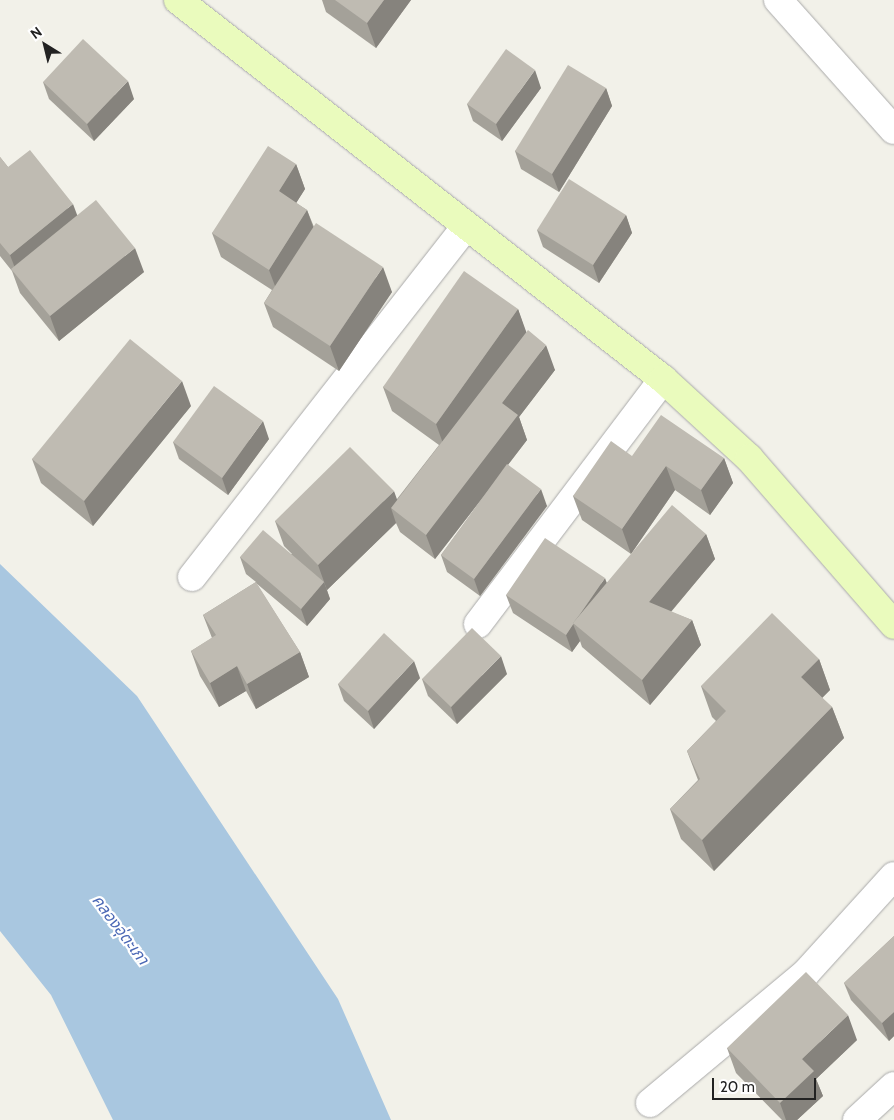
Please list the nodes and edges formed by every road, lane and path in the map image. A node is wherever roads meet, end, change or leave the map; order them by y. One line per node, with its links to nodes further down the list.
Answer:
1 (178, 0): 4 (street)
2 (778, 0): 3 (street)
3 (894, 130)
4 (466, 226): 5 (street); 6 (street)
5 (663, 379): 7 (street); 8 (street)
6 (192, 577)
7 (478, 624)
8 (894, 625)
9 (894, 876): 11 (street)
10 (894, 1086): 12 (street)
11 (650, 1103)
12 (857, 1120)

